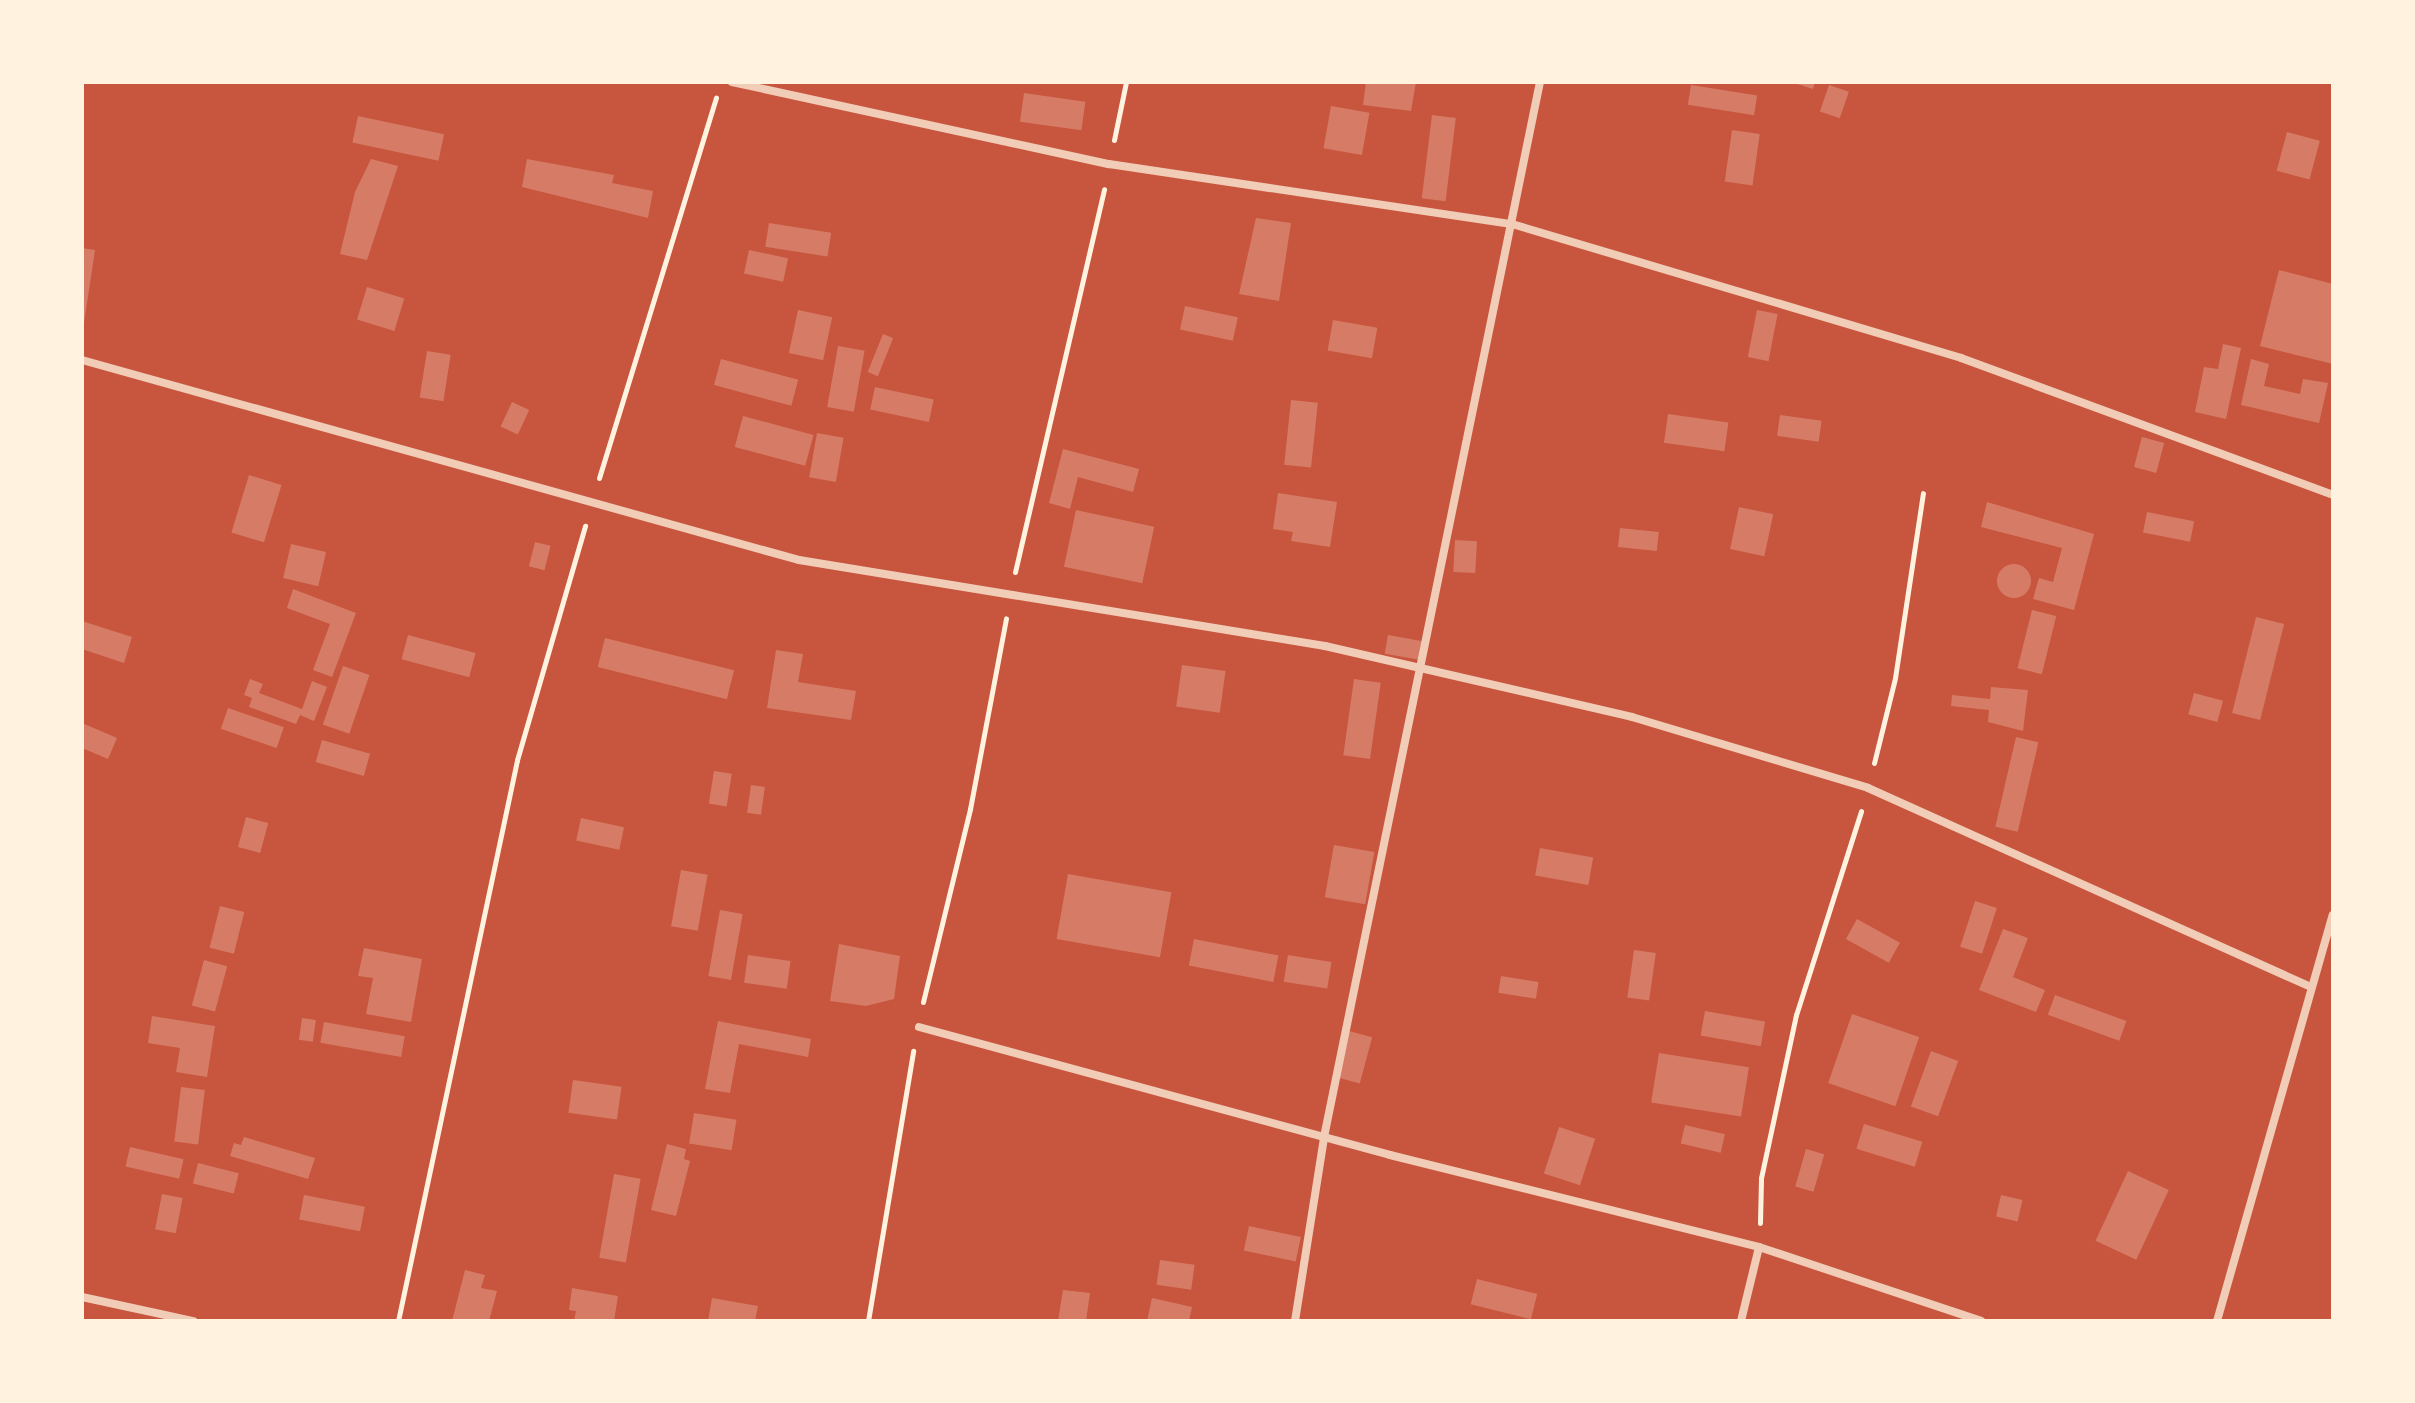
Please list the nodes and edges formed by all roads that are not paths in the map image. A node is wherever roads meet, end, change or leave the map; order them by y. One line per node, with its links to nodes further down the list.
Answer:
1 (732, 82): 3 (street)
2 (1540, 82): 3 (street)
3 (1512, 224): 5 (street); 6 (street)
4 (82, 360): 6 (street)
5 (2333, 495)
6 (1423, 666): 8 (street); 10 (street)
7 (2333, 915): 8 (street)
8 (2311, 987): 17 (street)
9 (919, 1027): 10 (street)
10 (1324, 1137): 11 (street); 14 (street)
11 (1759, 1247): 15 (street); 16 (street)
12 (82, 1297): 13 (street)
13 (193, 1321)
14 (1295, 1321)
15 (1741, 1321)
16 (1981, 1321)
17 (2217, 1321)

